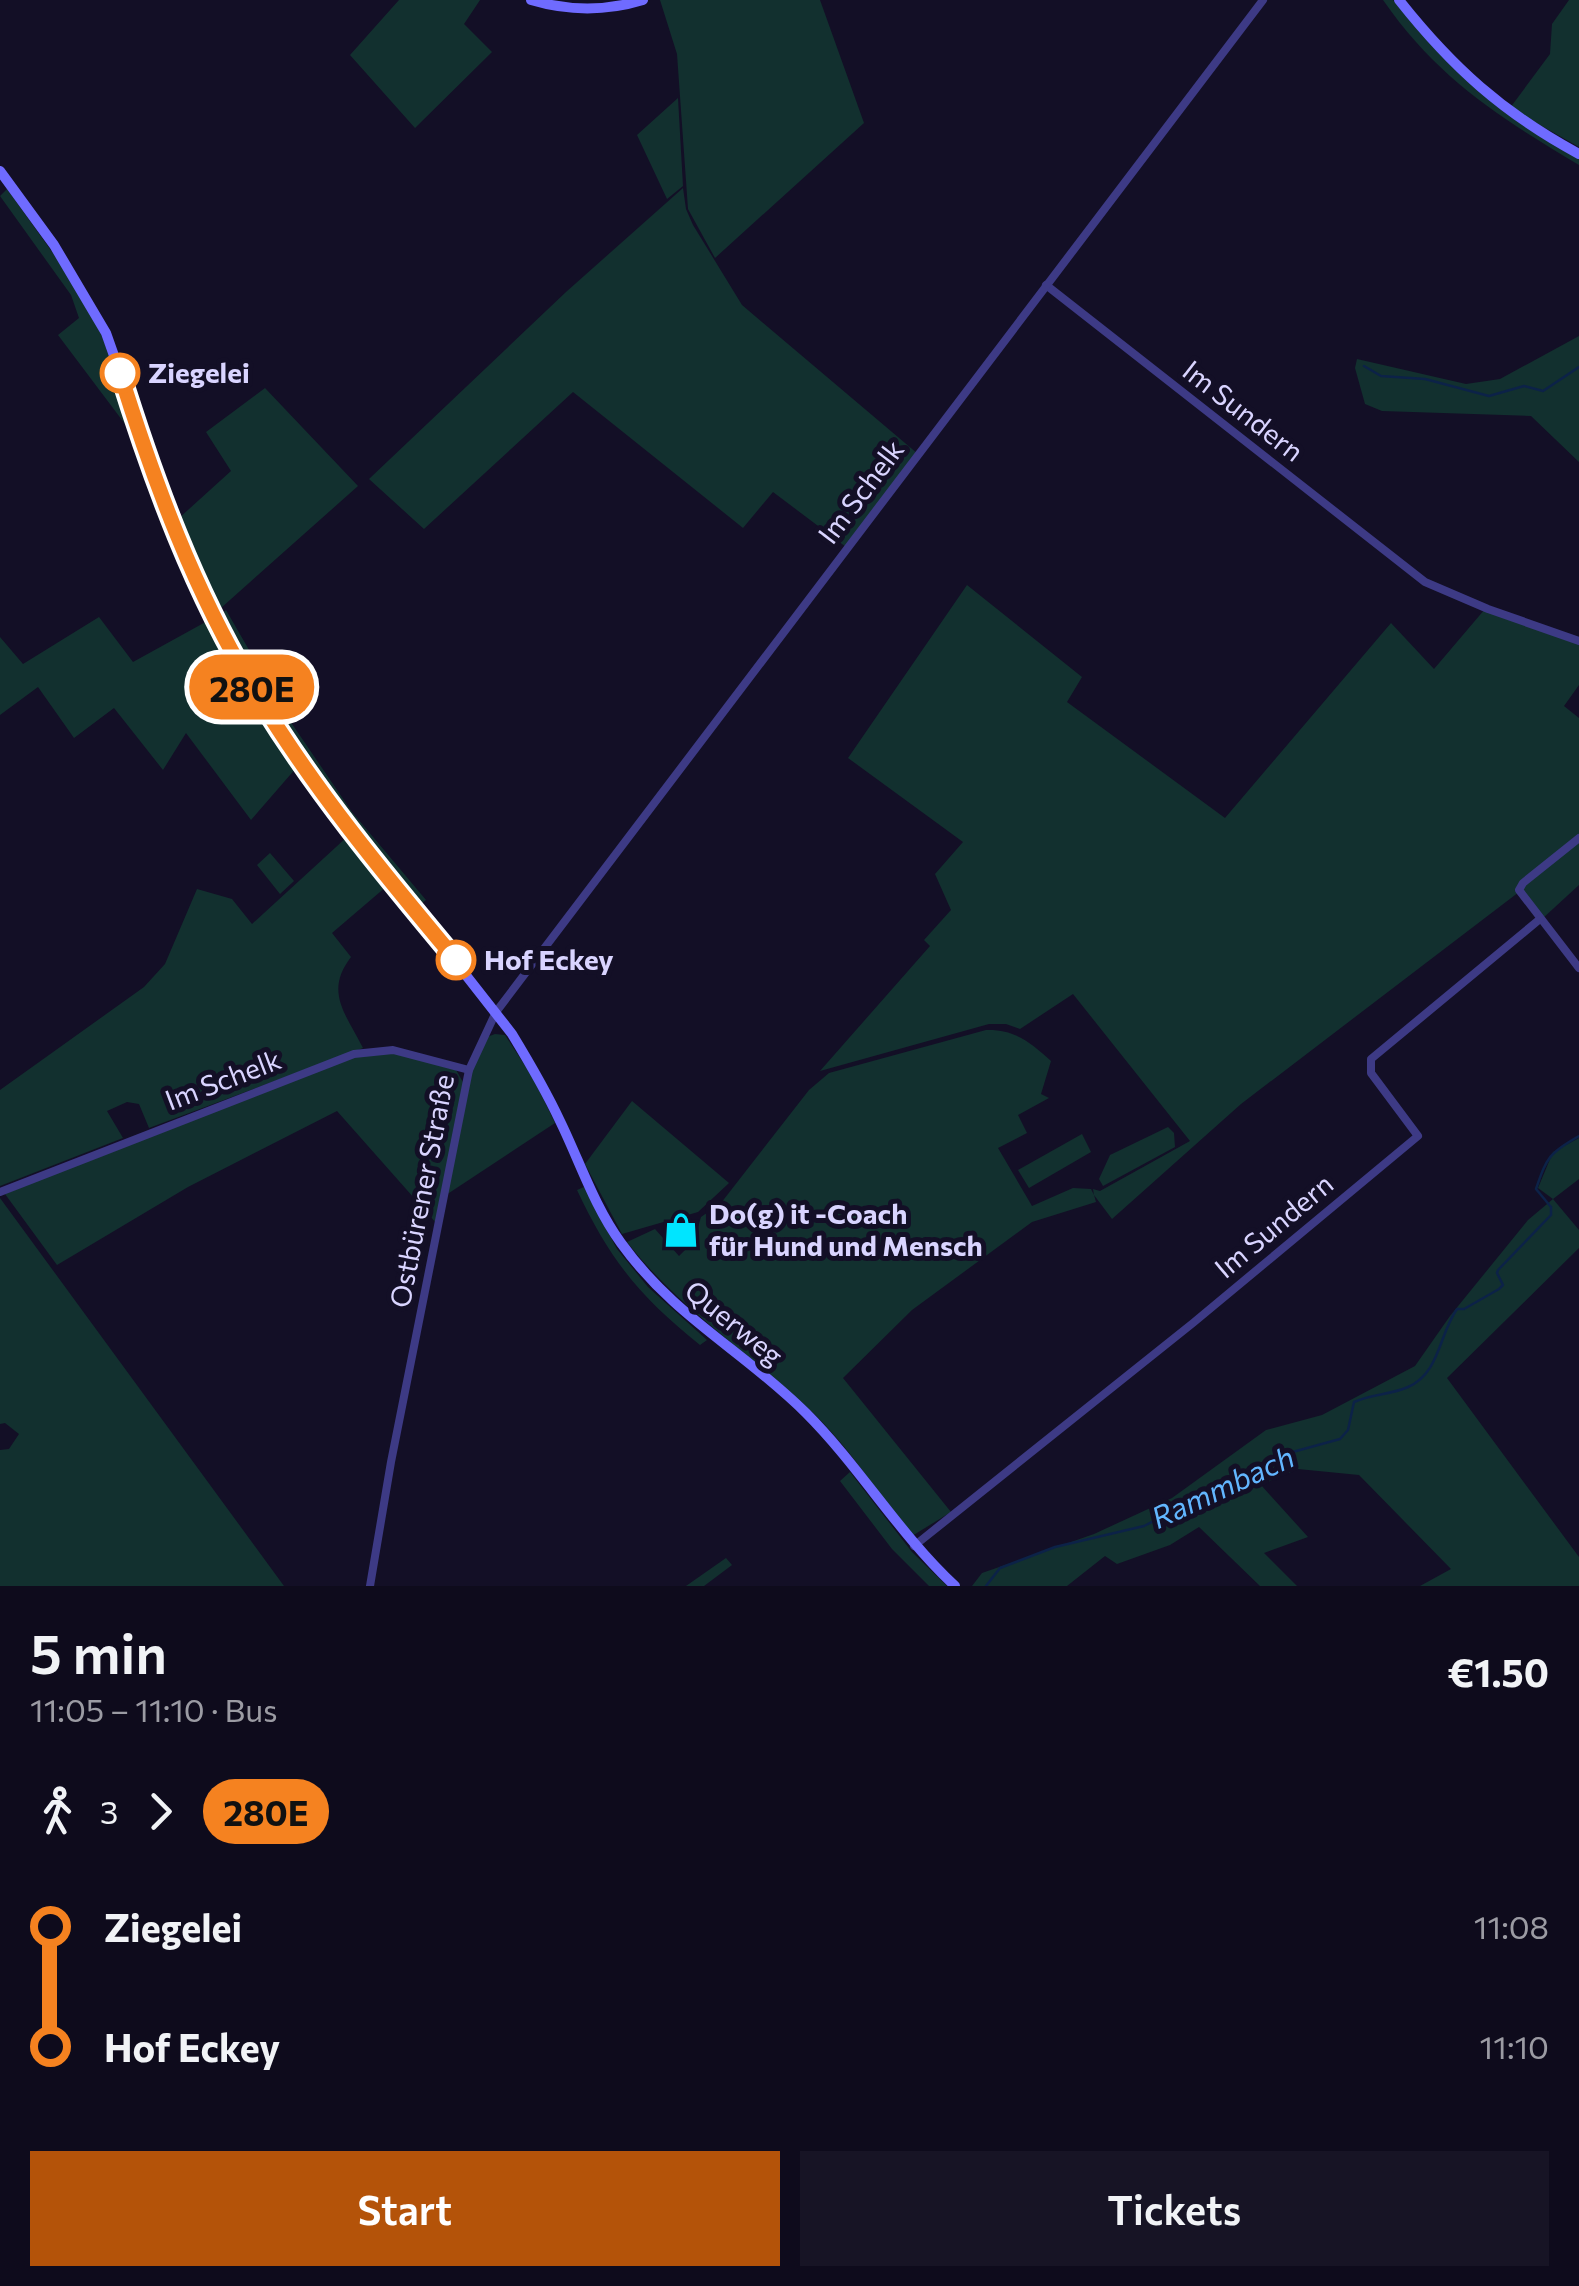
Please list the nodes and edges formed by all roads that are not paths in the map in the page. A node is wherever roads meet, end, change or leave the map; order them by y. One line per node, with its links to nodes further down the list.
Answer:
1 (531, 0): 2 (street)
2 (643, 0)
3 (1263, 0): 7 (street, Im Schelk)
4 (1398, 0): 5 (street)
5 (1579, 154)
6 (0, 171): 12 (street)
7 (1046, 284): 8 (street, Im Sundern); 12 (street, Im Schelk)
8 (1579, 641)
9 (1579, 838): 10 (street)
10 (1540, 919): 11 (street); 15 (street, Im Sundern)
11 (1579, 968)
12 (496, 1012): 13 (street, Ostbürener Straße); 15 (street, Querweg)
13 (469, 1070): 14 (street, Im Schelk); 16 (street, Ostbürener Straße)
14 (0, 1192)
15 (914, 1546): 17 (street, Querweg)
16 (370, 1586)
17 (956, 1586)

